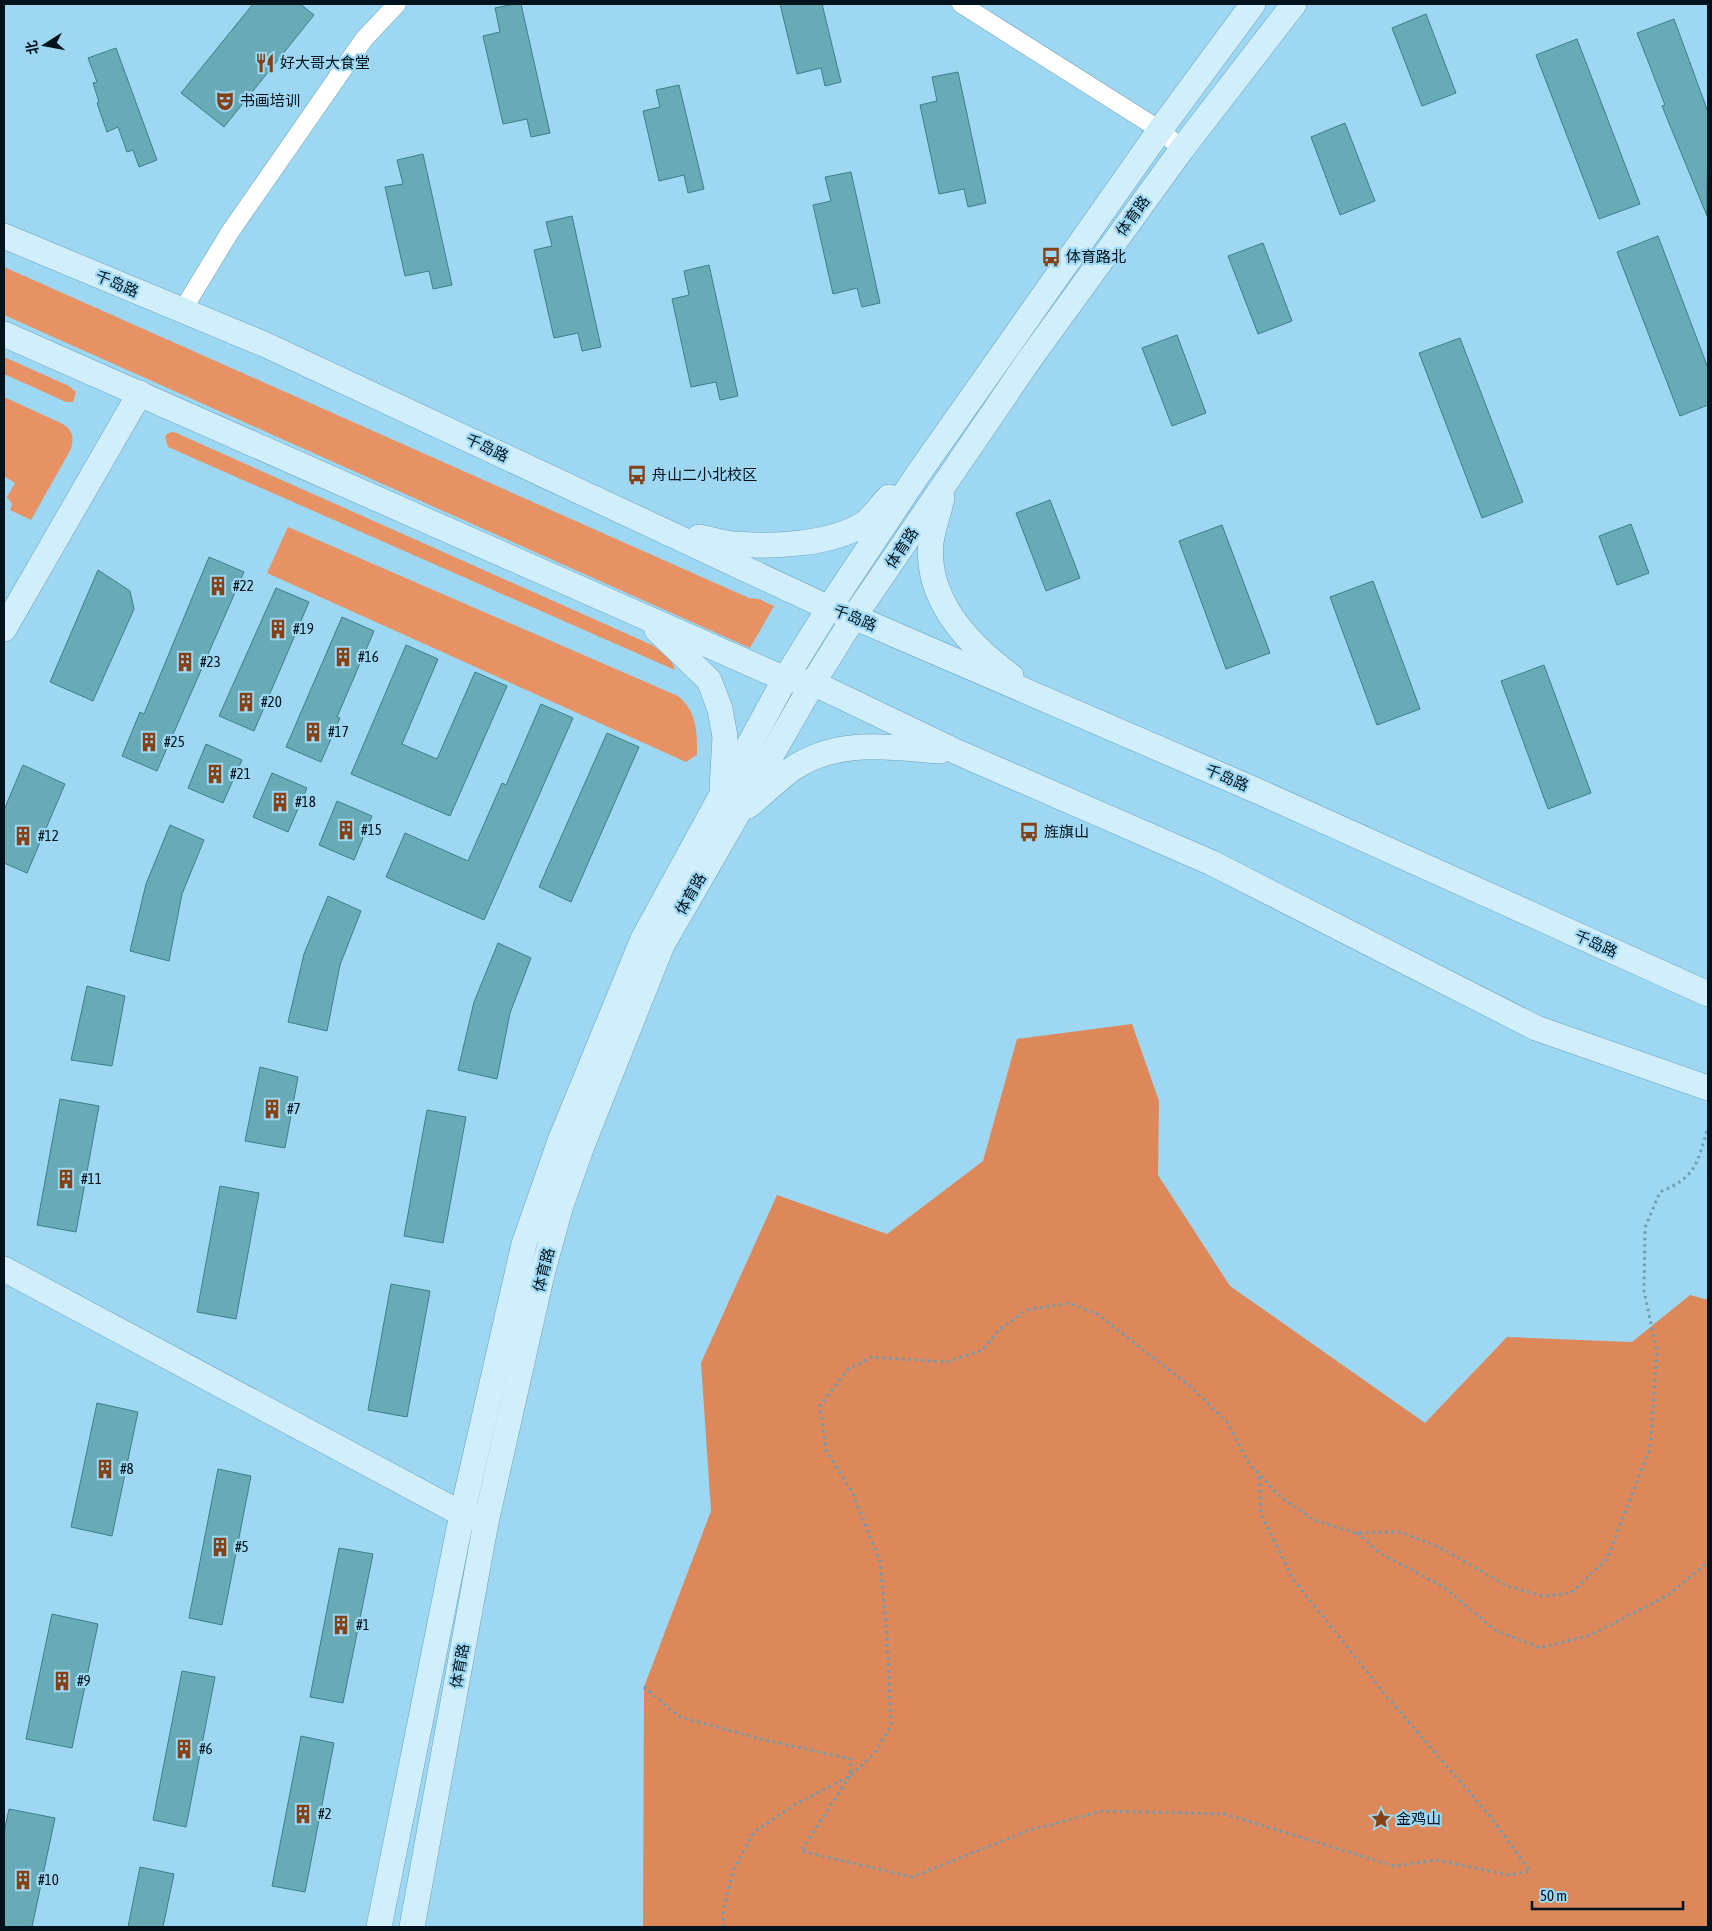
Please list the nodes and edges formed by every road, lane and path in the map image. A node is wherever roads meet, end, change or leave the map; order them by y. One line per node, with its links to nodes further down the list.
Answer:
1 (397, 4): 8 (street)
2 (961, 4): 5 (street)
3 (1253, 4): 5 (street, 体育路)
4 (1294, 4): 6 (street, 体育路)
5 (1160, 130): 6 (street); 11 (street, 体育路)
6 (1182, 149): 12 (street, 体育路)
7 (4, 236): 8 (street, 千岛路)
8 (182, 311): 13 (street, 千岛路)
9 (4, 334): 10 (street)
10 (140, 394): 15 (street); 17 (street)
11 (960, 414): 13 (street); 14 (street, 体育路)
12 (944, 485): 16 (street, 体育路); 20 (street)
13 (659, 529): 14 (street, 千岛路)
14 (829, 608): 16 (street, 千岛路); 18 (street, 体育路)
15 (640, 615): 18 (street); 22 (street)
16 (854, 617): 19 (street, 体育路); 20 (street, 千岛路)
17 (4, 629)
18 (785, 679): 19 (street); 22 (street, 体育路)
19 (813, 683): 21 (street); 23 (street, 体育路)
20 (1040, 697): 24 (street, 千岛路)
21 (957, 752): 23 (street); 25 (street)
22 (723, 792): 29 (street, 体育路)
23 (738, 813): 30 (street, 体育路)
24 (1708, 994)
25 (1708, 1088)
26 (1708, 1127): 31 (path)
27 (4, 1269): 29 (street)
28 (1259, 1474): 31 (path); 34 (path); 34 (path)
29 (462, 1514): 30 (street); 35 (street, 体育路)
30 (486, 1522): 36 (street, 体育路)
31 (1356, 1533): 32 (path)
32 (1708, 1562)
33 (644, 1687): 34 (path)
34 (850, 1776): 37 (path)
35 (379, 1927)
36 (412, 1927)
37 (723, 1927)

